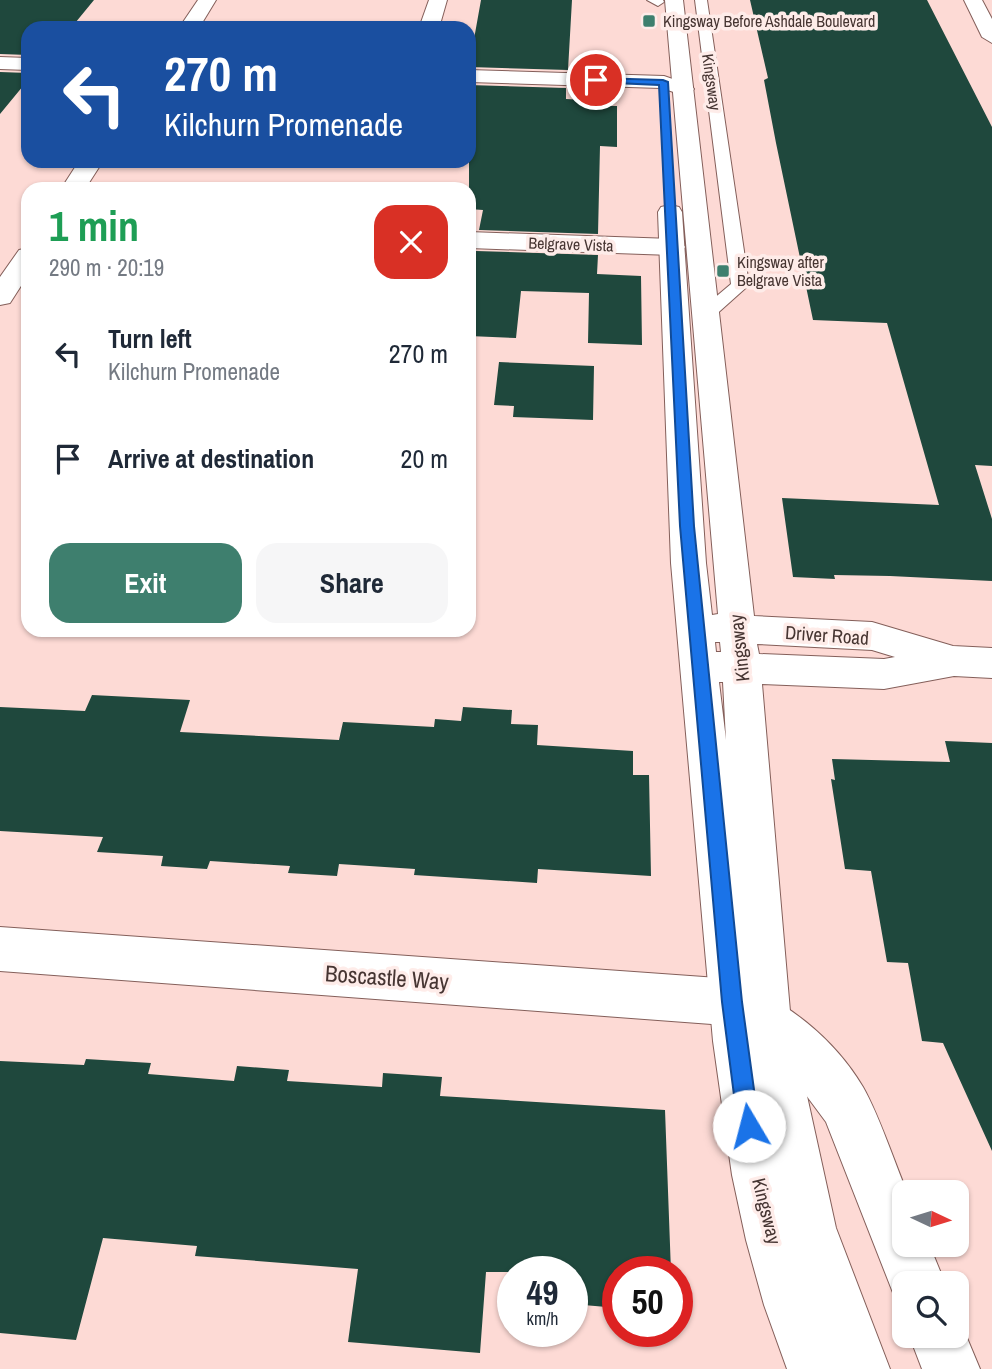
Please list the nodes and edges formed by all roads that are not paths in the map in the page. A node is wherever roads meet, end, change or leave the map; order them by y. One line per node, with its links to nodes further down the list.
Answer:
1 (207, 0): 6 (main road)
2 (438, 0): 7 (main road)
3 (701, 0): 17 (lane, Kingsway)
4 (973, 0): 8 (main road)
5 (661, 1): 12 (main road, Kingsway)
6 (194, 21)
7 (431, 21)
8 (992, 37)
9 (0, 62): 10 (main road)
10 (21, 64)
11 (476, 76): 12 (main road)
12 (673, 86): 14 (main road, Kingsway); 17 (main road, Kingsway)
13 (476, 240): 14 (main road, Belgrave Vista)
14 (672, 247): 18 (main road, Kingsway)
15 (21, 266): 16 (main road)
16 (0, 297)
17 (705, 315): 19 (main road, Kingsway)
18 (697, 628): 19 (main road, Driver Road); 22 (main road, Kingsway)
19 (737, 629): 20 (main road, Driver Road); 23 (main road, Kingsway)
20 (954, 661): 21 (main road, Driver Road); 23 (main road, Driver Road)
21 (992, 663)
22 (700, 667): 23 (main road, Driver Road); 25 (main road, Kingsway)
23 (741, 667): 25 (main road, Kingsway)
24 (0, 949): 25 (main road, Boscastle Way)
25 (750, 1013): 26 (main road); 28 (main road, Kingsway); 29 (main road, Kingsway)
26 (912, 1271)
27 (943, 1348): 30 (main road)
28 (816, 1369)
29 (861, 1369)
30 (951, 1369)

